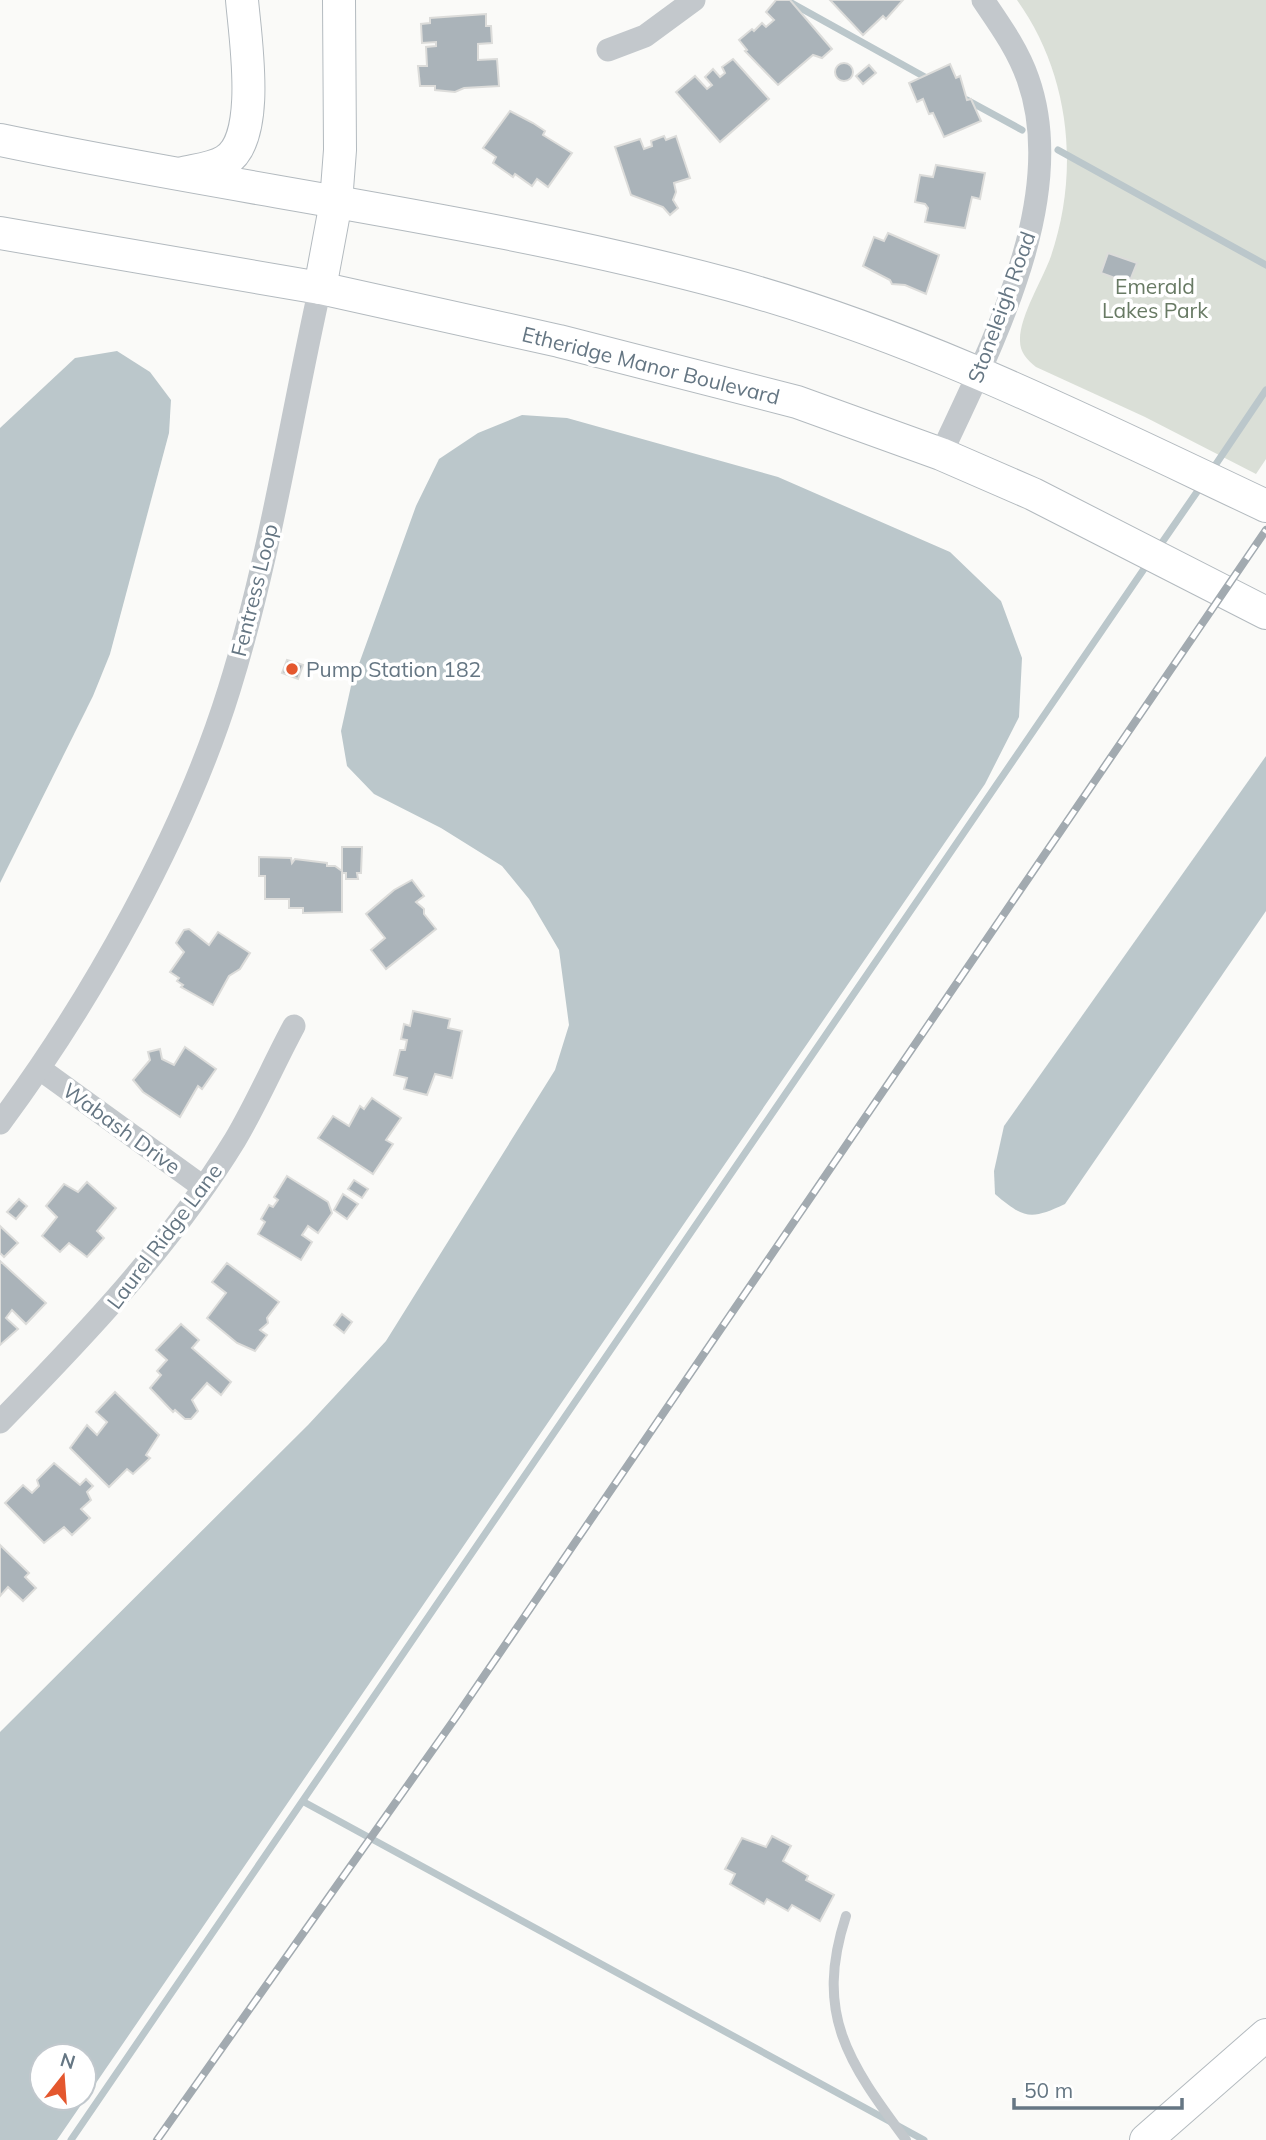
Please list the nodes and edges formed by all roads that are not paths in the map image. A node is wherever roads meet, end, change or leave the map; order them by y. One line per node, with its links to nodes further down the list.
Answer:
1 (242, 0): 7 (main road)
2 (694, 0): 5 (street)
3 (984, 0): 11 (street, Stoneleigh Road)
4 (338, 1): 8 (main road, Fentress Loop)
5 (608, 50)
6 (0, 140): 7 (main road)
7 (175, 175): 8 (main road)
8 (336, 202): 10 (main road, Fentress Loop); 11 (main road)
9 (0, 233): 10 (main road, Etheridge Manor Boulevard)
10 (320, 288): 12 (main road, Etheridge Manor Boulevard); 16 (street, Fentress Loop)
11 (978, 373): 12 (street, Stoneleigh Road); 13 (main road)
12 (942, 454): 14 (main road, Etheridge Manor Boulevard)
13 (1266, 506)
14 (1266, 612)
15 (294, 1026): 18 (street, Laurel Ridge Lane)
16 (40, 1069): 17 (street, Fentress Loop); 18 (street, Wabash Drive)
17 (0, 1123)
18 (203, 1187): 19 (street, Laurel Ridge Lane)
19 (0, 1422)
20 (846, 1916): 22 (lane)
21 (1266, 2035): 23 (main road)
22 (906, 2140)
23 (1146, 2140)

